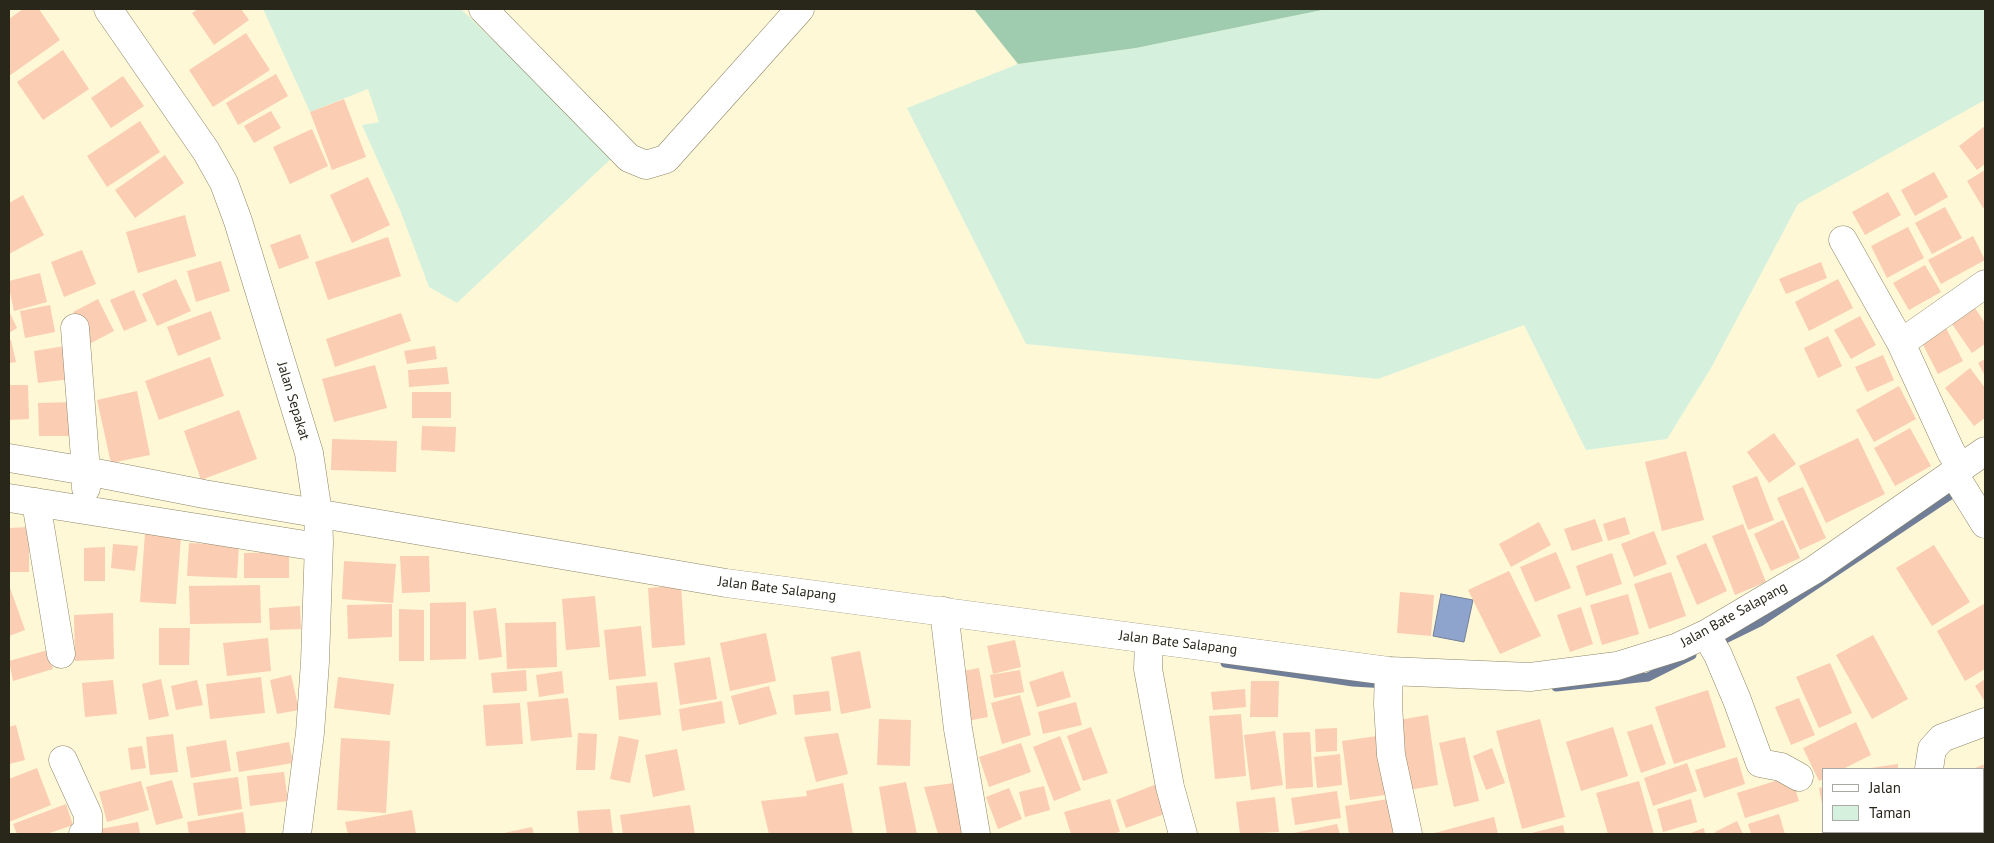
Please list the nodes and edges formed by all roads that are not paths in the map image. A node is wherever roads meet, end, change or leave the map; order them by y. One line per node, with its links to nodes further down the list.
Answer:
1 (108, 9): 15 (street, Jalan Sepakat)
2 (483, 9): 3 (street)
3 (800, 9)
4 (1843, 240): 7 (street)
5 (1985, 284): 7 (street)
6 (75, 328): 11 (street)
7 (1901, 343): 10 (street)
8 (1985, 451): 10 (street, Jalan Bate Salapang)
9 (9, 458): 11 (street)
10 (1958, 471): 14 (street); 17 (street, Jalan Bate Salapang)
11 (85, 490): 13 (street); 15 (street); 15 (street)
12 (9, 498): 13 (street)
13 (36, 502): 19 (street)
14 (1985, 524)
15 (319, 531): 16 (street, Jalan Bate Salapang); 26 (street, Jalan Sepakat)
16 (945, 623): 18 (street, Jalan Bate Salapang); 27 (street)
17 (1711, 643): 20 (street, Jalan Bate Salapang); 24 (street)
18 (1149, 653): 20 (street, Jalan Bate Salapang); 28 (street)
19 (61, 654)
20 (1389, 685): 29 (street)
21 (1985, 722): 23 (street)
22 (63, 760): 25 (street)
23 (1929, 768)
24 (1799, 777)
25 (83, 834)
26 (297, 834)
27 (976, 834)
28 (1184, 834)
29 (1408, 834)

